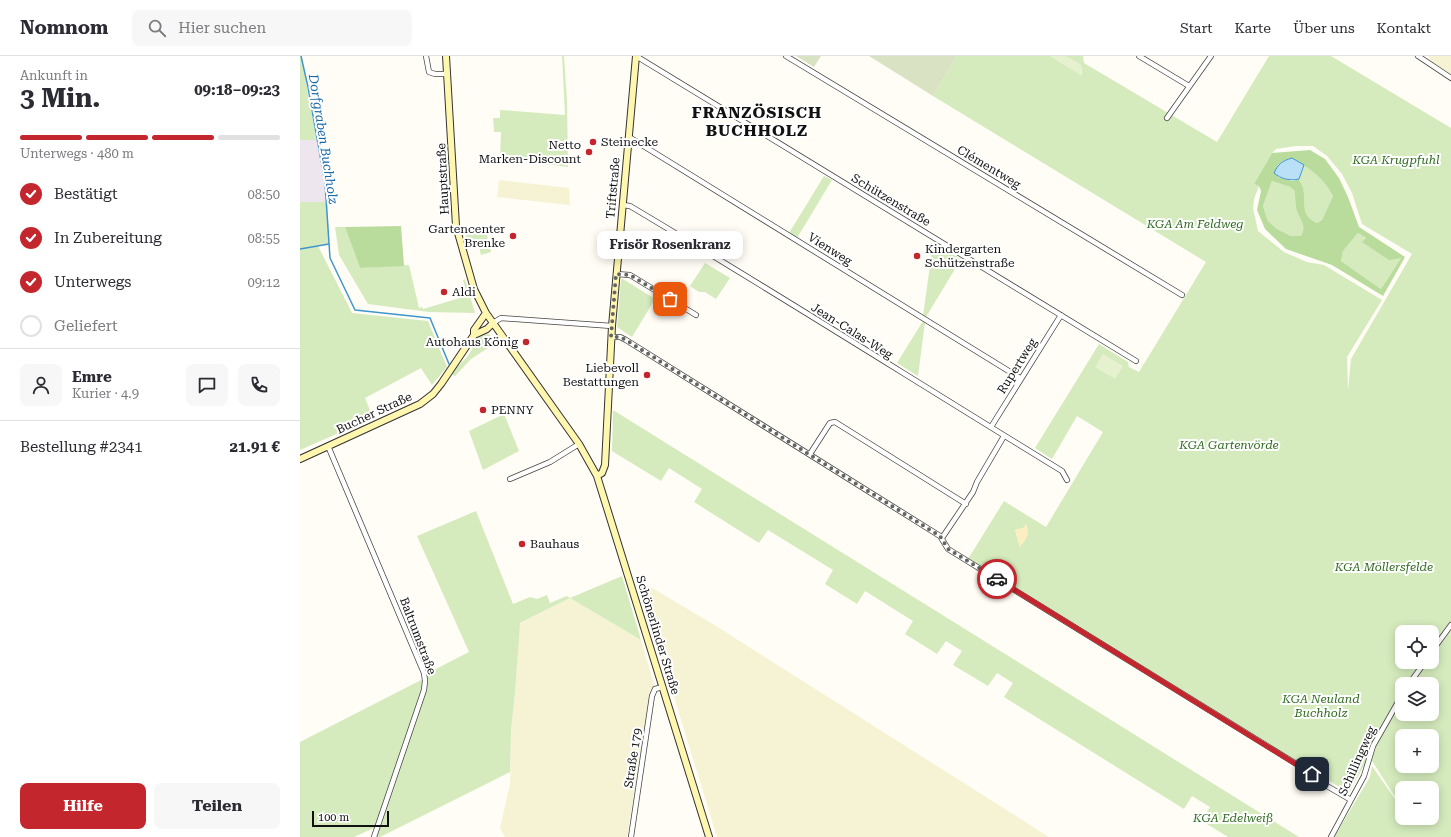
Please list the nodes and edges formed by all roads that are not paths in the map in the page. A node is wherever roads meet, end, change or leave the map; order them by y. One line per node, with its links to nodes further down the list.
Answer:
1 (426, 56): 8 (street)
2 (446, 56): 8 (main road, Hauptstraße)
3 (636, 56): 12 (main road, Triftstraße); 18 (street, Schützenstraße)
4 (786, 56): 15 (street, Clémentweg)
5 (1139, 56): 10 (street)
6 (1211, 56): 10 (street)
7 (1418, 56): 9 (street)
8 (448, 74): 16 (main road, Hauptstraße)
9 (1451, 78)
10 (1189, 86): 11 (street)
11 (1167, 118)
12 (629, 137): 13 (main road, Triftstraße); 24 (street, Vienweg)
13 (623, 205): 14 (main road, Triftstraße); 25 (street, Jean-Calas-Weg)
14 (616, 274): 17 (street); 20 (main road, Triftstraße)
15 (1182, 295)
16 (486, 313): 19 (main road, Hauptstraße); 21 (main road, Bucher Straße)
17 (696, 315)
18 (1061, 315): 23 (street, Schützenstraße); 24 (street, Rupertweg)
19 (493, 323): 20 (street); 21 (main road, Bucher Straße); 27 (main road, Schönerlinder Straße)
20 (612, 326): 22 (main road, Triftstraße)
21 (474, 335): 28 (main road, Bucher Straße)
22 (611, 337): 29 (street); 31 (main road, Triftstraße)
23 (1136, 361)
24 (1020, 378): 25 (street, Rupertweg)
25 (990, 427): 26 (street, Jean-Calas-Weg)
26 (1004, 436): 33 (street, Jean-Calas-Weg); 34 (street)
27 (579, 444): 31 (main road, Schönerlinder Straße); 32 (street)
28 (328, 446): 30 (main road, Bucher Straße); 41 (street, Baltrumstraße)
29 (810, 454): 34 (street); 35 (street)
30 (300, 459)
31 (597, 476): 38 (main road, Schönerlinder Straße)
32 (510, 479)
33 (1067, 480)
34 (966, 504): 35 (street)
35 (942, 538): 40 (street)
36 (1451, 626): 37 (street)
37 (1439, 642)
38 (663, 687): 42 (street, Straße 179); 43 (main road, Schönerlinder Straße)
39 (1395, 707): 40 (street, Schillingweg)
40 (1351, 800): 44 (street, Schillingweg)
41 (374, 837)
42 (631, 837)
43 (709, 837)
44 (1331, 837)

